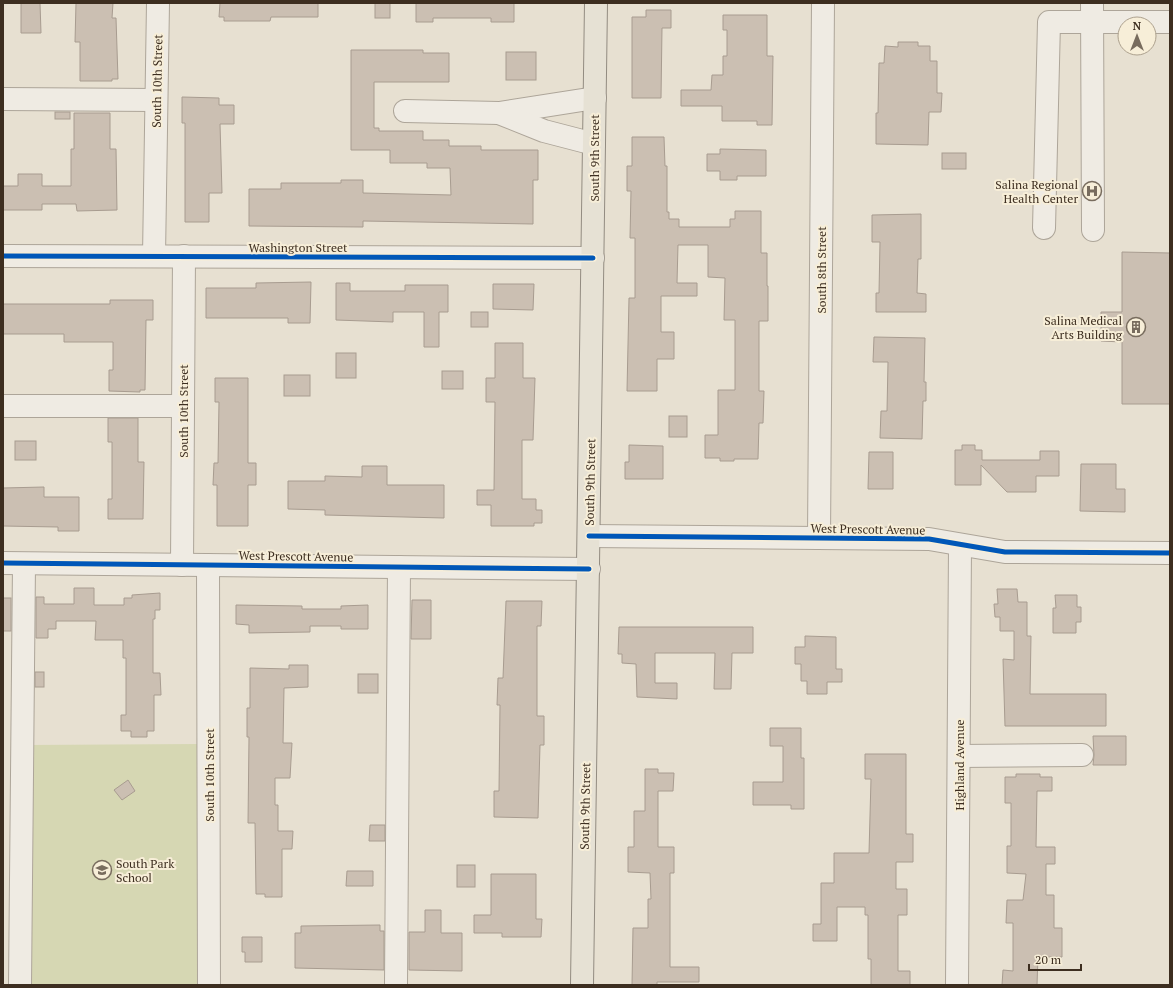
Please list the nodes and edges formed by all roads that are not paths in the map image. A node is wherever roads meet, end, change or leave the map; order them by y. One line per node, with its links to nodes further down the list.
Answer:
1 (158, 3): 8 (street, South 10th Street)
2 (596, 3): 6 (main road, South 9th Street)
3 (823, 3): 21 (street, South 8th Street)
4 (1092, 12): 5 (street); 12 (street); 13 (street)
5 (1170, 22)
6 (595, 98): 10 (street); 11 (main road, South 9th Street)
7 (3, 99): 8 (street)
8 (156, 100): 15 (street, South 10th Street)
9 (405, 111): 10 (street)
10 (499, 113): 11 (street)
11 (594, 144): 17 (main road, South 9th Street)
12 (1044, 228)
13 (1093, 230)
14 (3, 256): 15 (street, Washington Street)
15 (154, 256): 16 (street, Washington Street)
16 (184, 256): 17 (street, Washington Street); 19 (street, South 10th Street)
17 (594, 258): 20 (main road, South 9th Street)
18 (3, 406): 19 (street)
19 (183, 406): 25 (street, South 10th Street)
20 (589, 536): 21 (street, West Prescott Avenue); 28 (main road, South 9th Street)
21 (819, 538): 22 (street, West Prescott Avenue)
22 (960, 546): 23 (street, West Prescott Avenue); 30 (street, Highland Avenue)
23 (1170, 553)
24 (13, 564): 25 (street, West Prescott Avenue); 31 (street)
25 (182, 565): 26 (street, West Prescott Avenue)
26 (208, 565): 27 (street, West Prescott Avenue); 32 (street, South 10th Street)
27 (399, 567): 28 (street, West Prescott Avenue); 33 (street)
28 (588, 569): 34 (main road, South 9th Street)
29 (1082, 755): 30 (street)
30 (959, 756): 35 (street, Highland Avenue)
31 (20, 985)
32 (209, 985)
33 (396, 985)
34 (582, 985)
35 (957, 985)

